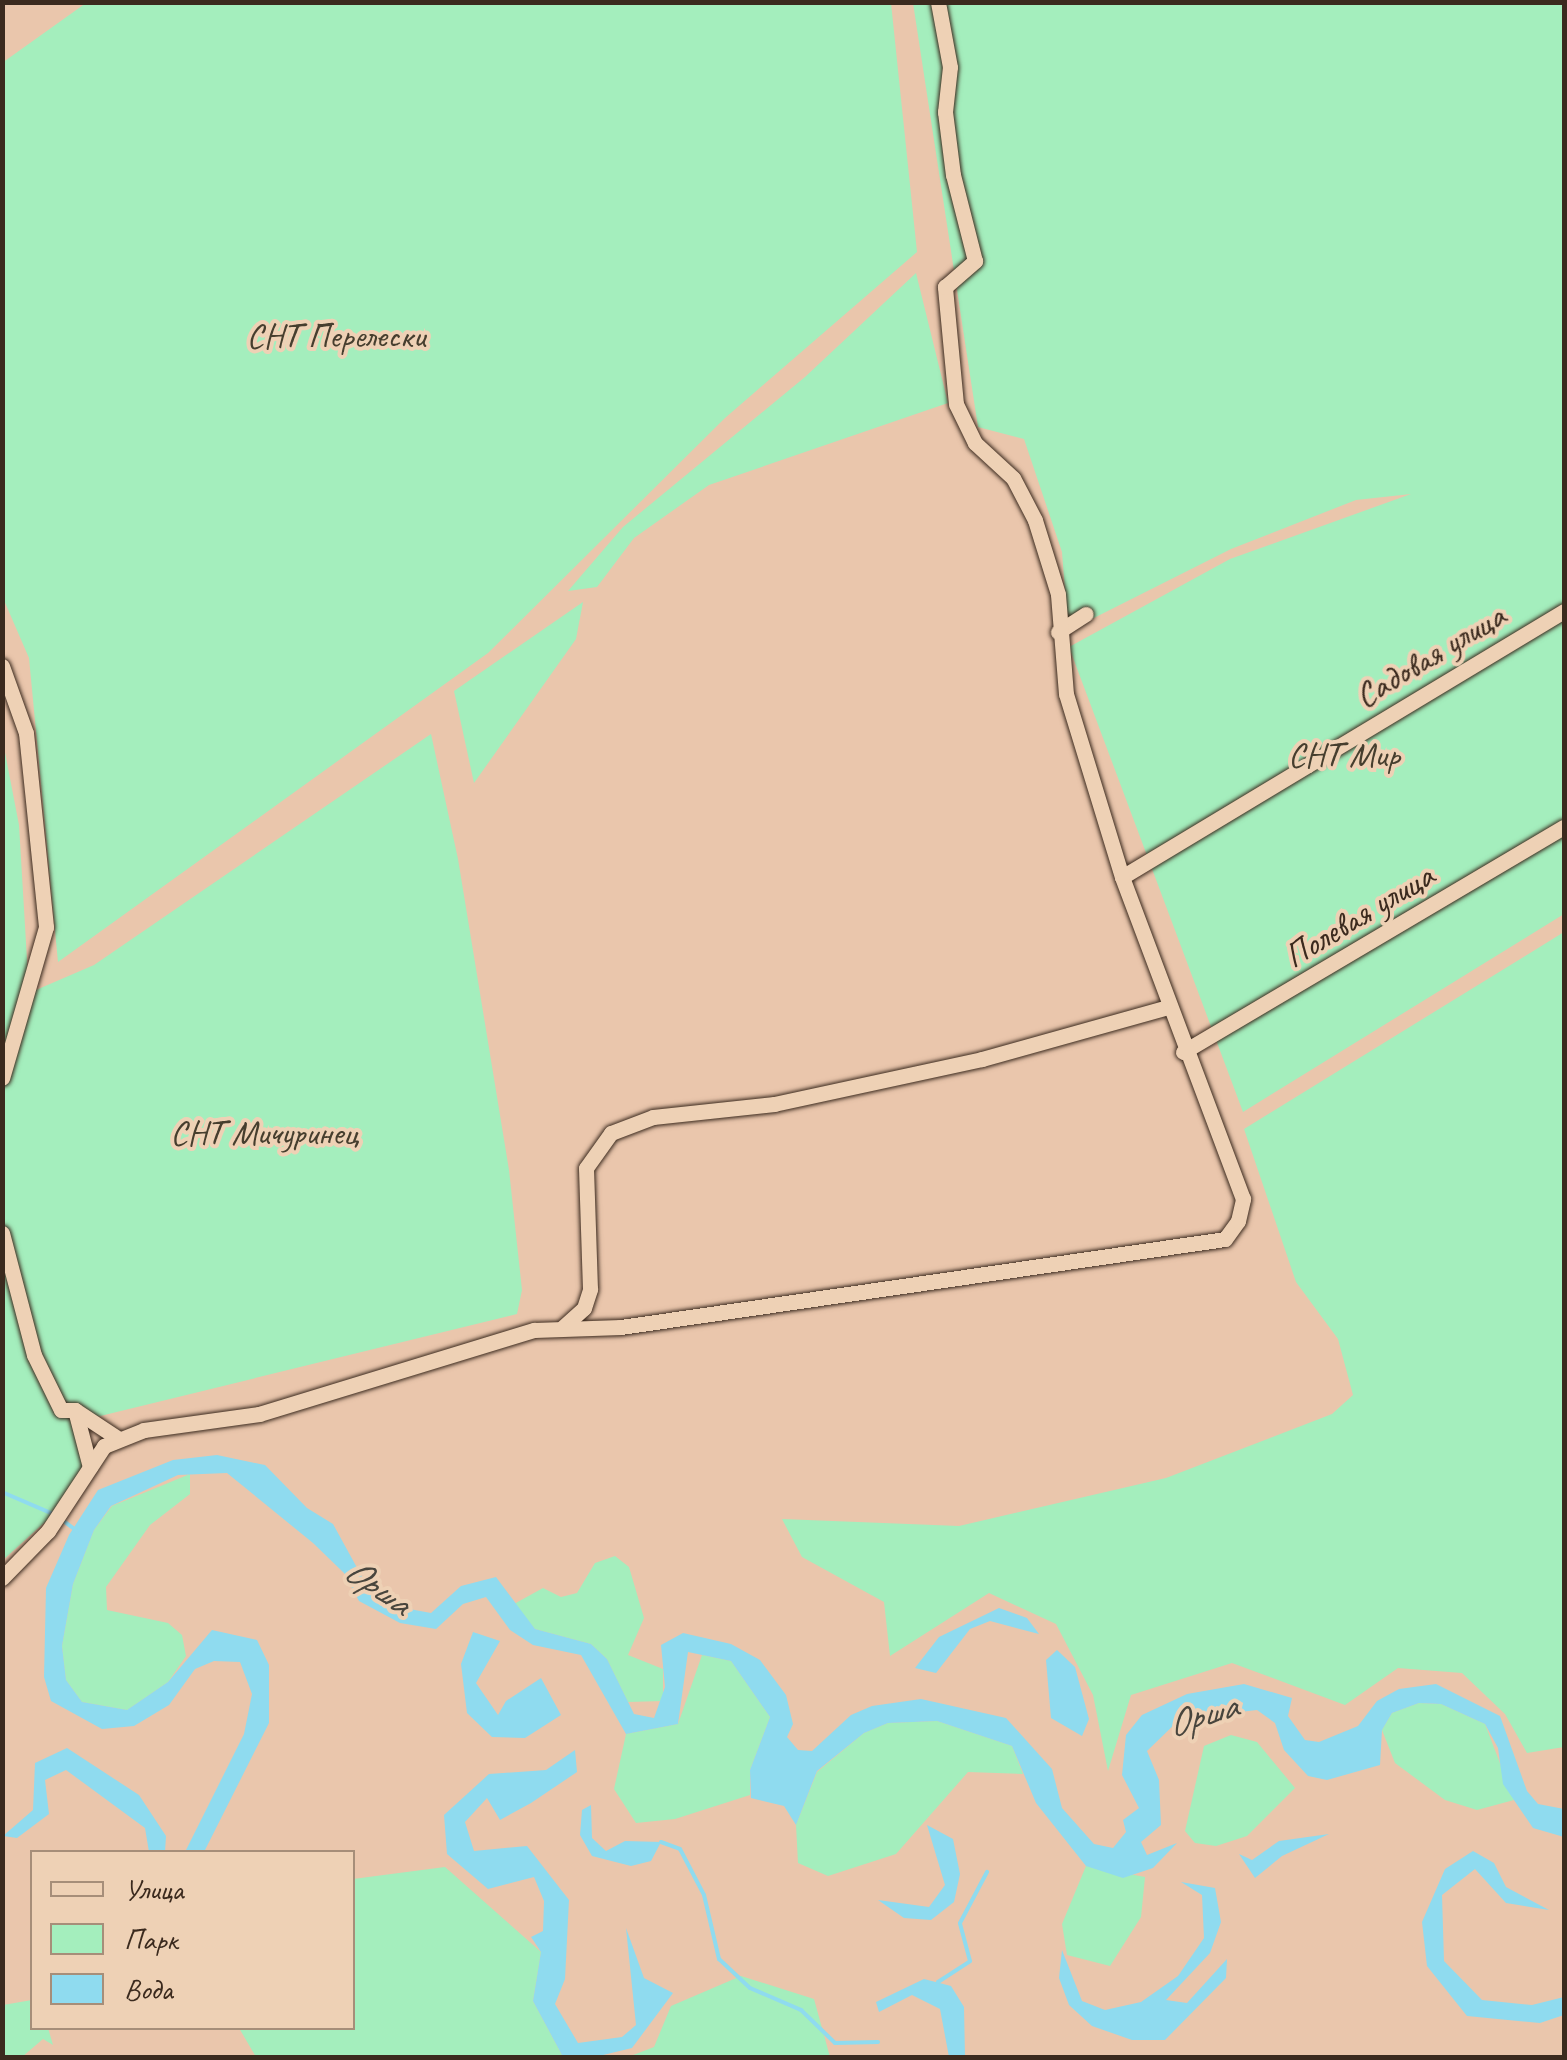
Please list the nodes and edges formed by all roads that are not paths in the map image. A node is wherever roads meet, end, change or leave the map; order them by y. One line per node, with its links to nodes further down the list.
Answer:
1 (938, 2): 4 (street)
2 (1564, 611): 7 (street, Садовая улица)
3 (1086, 614): 4 (street)
4 (1058, 632): 7 (street)
5 (2, 666): 10 (street)
6 (1564, 827): 9 (street, Полевая улица)
7 (1122, 877): 8 (street)
8 (1168, 1007): 9 (street); 12 (street)
9 (1183, 1052): 12 (street)
10 (2, 1078)
11 (2, 1233): 13 (street)
12 (563, 1327): 14 (street)
13 (75, 1410): 14 (street); 15 (street)
14 (119, 1438): 15 (street)
15 (90, 1467): 16 (street)
16 (2, 1578)

